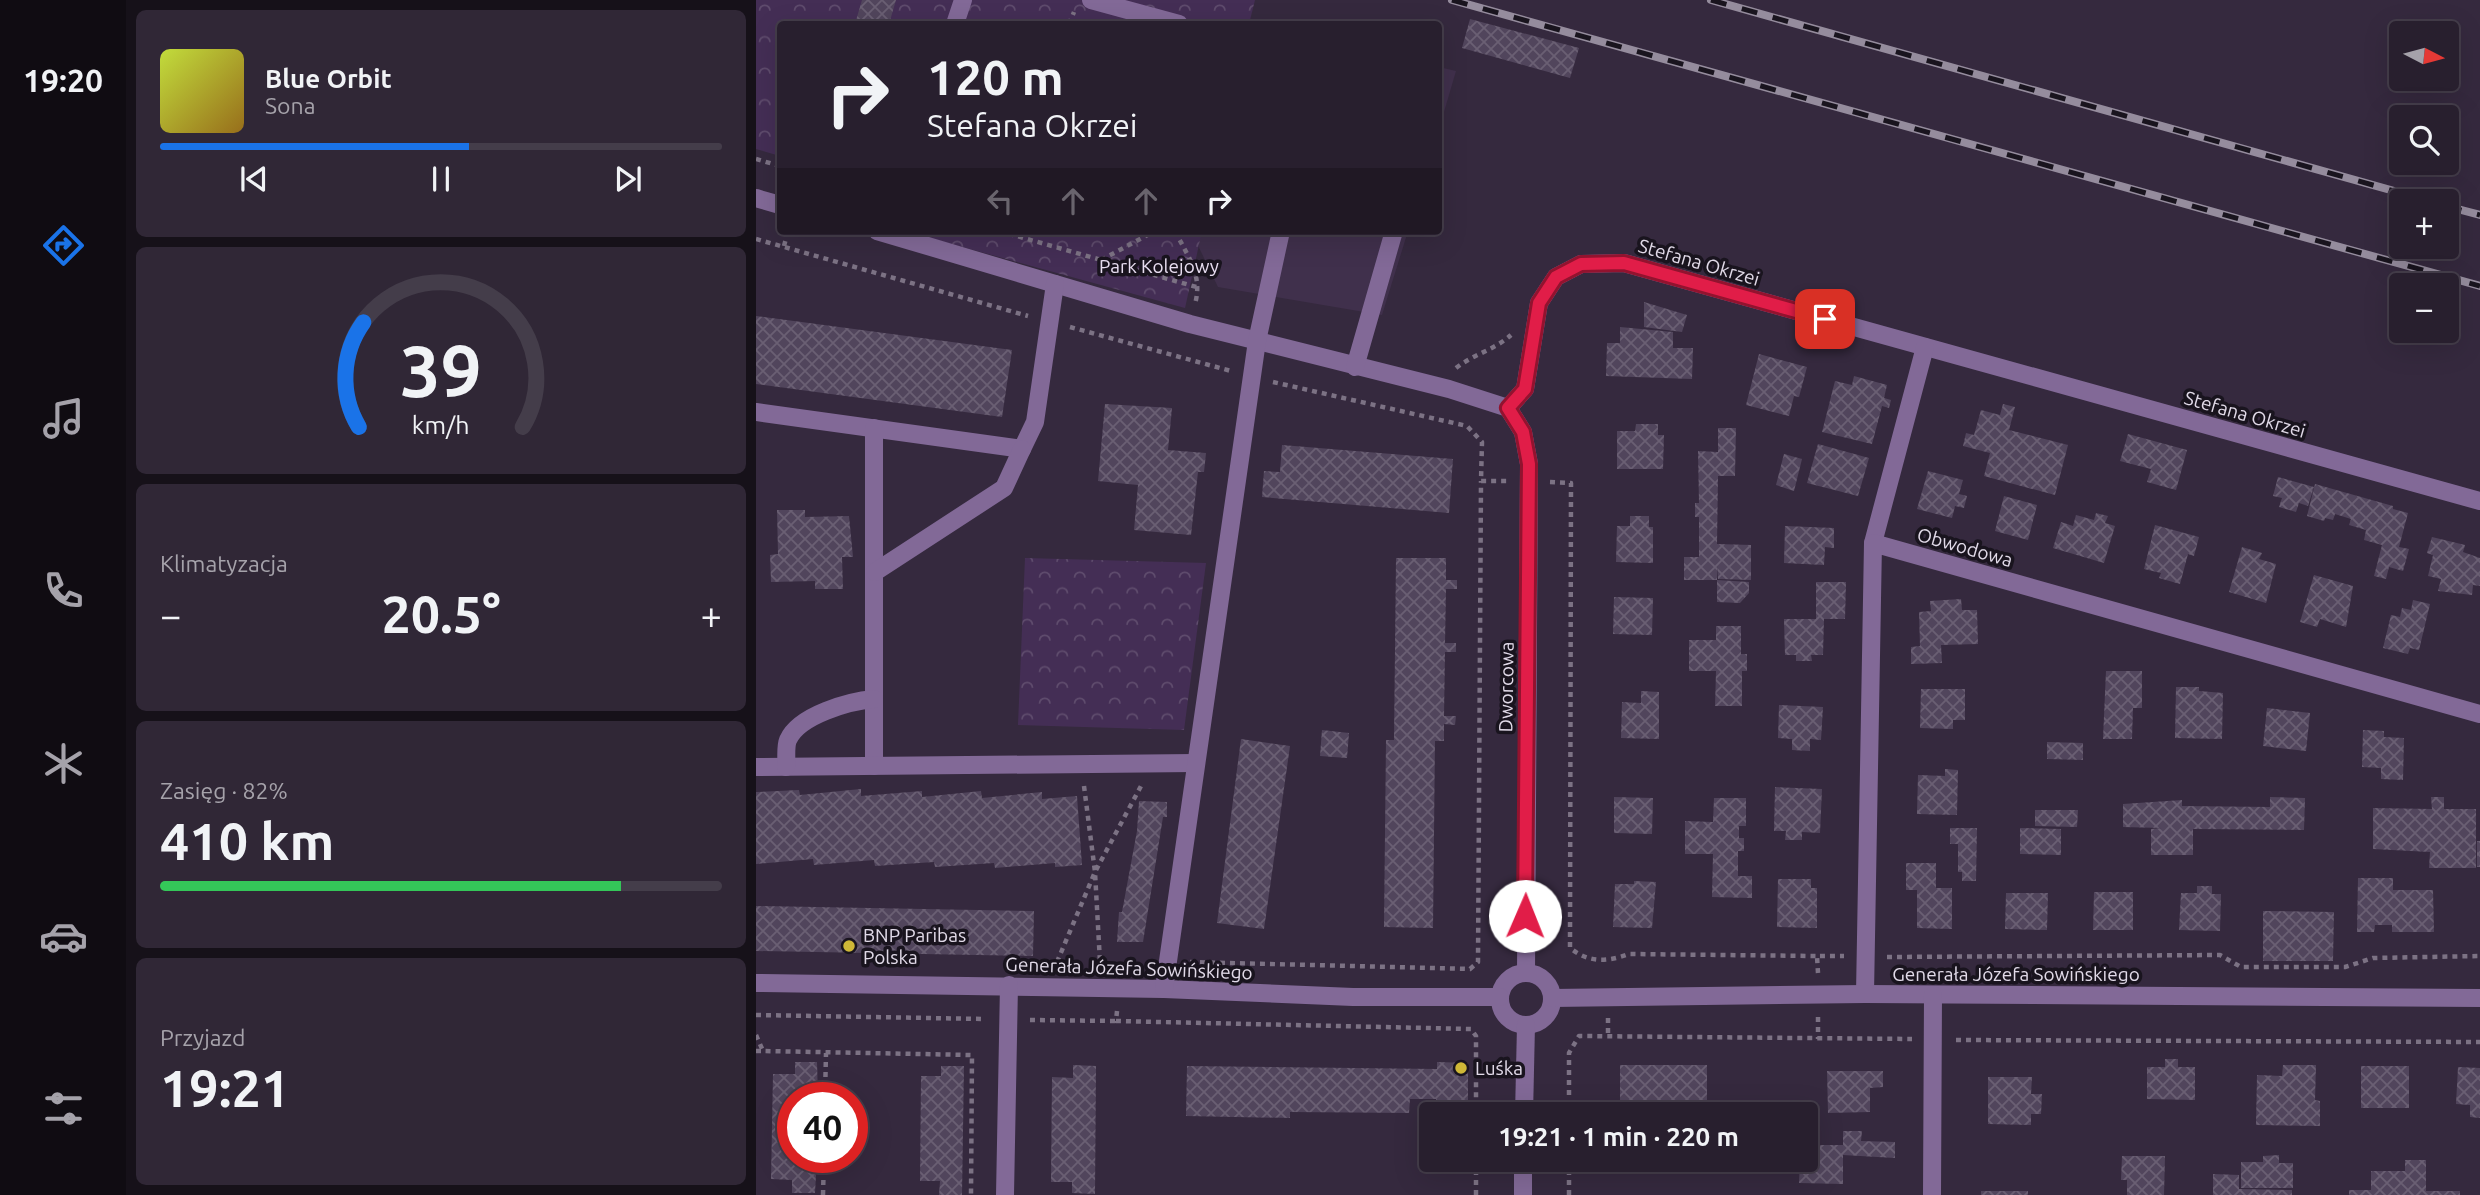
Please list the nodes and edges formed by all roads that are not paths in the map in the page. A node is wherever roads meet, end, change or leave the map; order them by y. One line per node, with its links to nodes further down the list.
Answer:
1 (963, 0): 3 (street)
2 (1091, 0): 4 (street)
3 (956, 21)
4 (1168, 21)
5 (756, 198): 6 (street)
6 (777, 204)
7 (892, 235): 10 (street)
8 (1280, 235): 11 (street)
9 (1393, 235): 13 (street)
10 (1055, 284): 11 (street); 17 (street)
11 (1258, 341): 13 (street); 23 (street)
12 (1926, 347): 14 (street, Stefana Okrzei); 18 (street, Stefana Okrzei); 19 (street)
13 (1354, 367): 14 (street)
14 (1508, 408): 27 (street, Dworcowa)
15 (756, 412): 16 (street)
16 (874, 428): 17 (street); 20 (street)
17 (1022, 449): 20 (street)
18 (2480, 501)
19 (1873, 543): 22 (street, Obwodowa); 31 (street)
20 (875, 572): 21 (street)
21 (874, 699): 24 (street); 26 (street)
22 (2480, 714)
23 (1195, 763): 24 (street); 30 (street)
24 (874, 766): 26 (street)
25 (756, 767): 26 (street)
26 (786, 767)
27 (1526, 973): 33 (street); 34 (street)
28 (756, 982): 29 (street, Generała Józefa Sowińskiego)
29 (1009, 985): 30 (street, Generała Józefa Sowińskiego); 39 (street)
30 (1164, 989): 33 (street, Generała Józefa Sowińskiego)
31 (1865, 994): 32 (street, Generała Józefa Sowińskiego); 34 (street, Generała Józefa Sowińskiego)
32 (1933, 995): 35 (street, Generała Józefa Sowińskiego); 41 (street)
33 (1500, 997): 36 (street)
34 (1552, 998): 36 (street)
35 (2480, 998)
36 (1526, 1025): 37 (street)
37 (1524, 1102)
38 (1523, 1172): 40 (street)
39 (1005, 1195)
40 (1523, 1195)
41 (1932, 1195)

